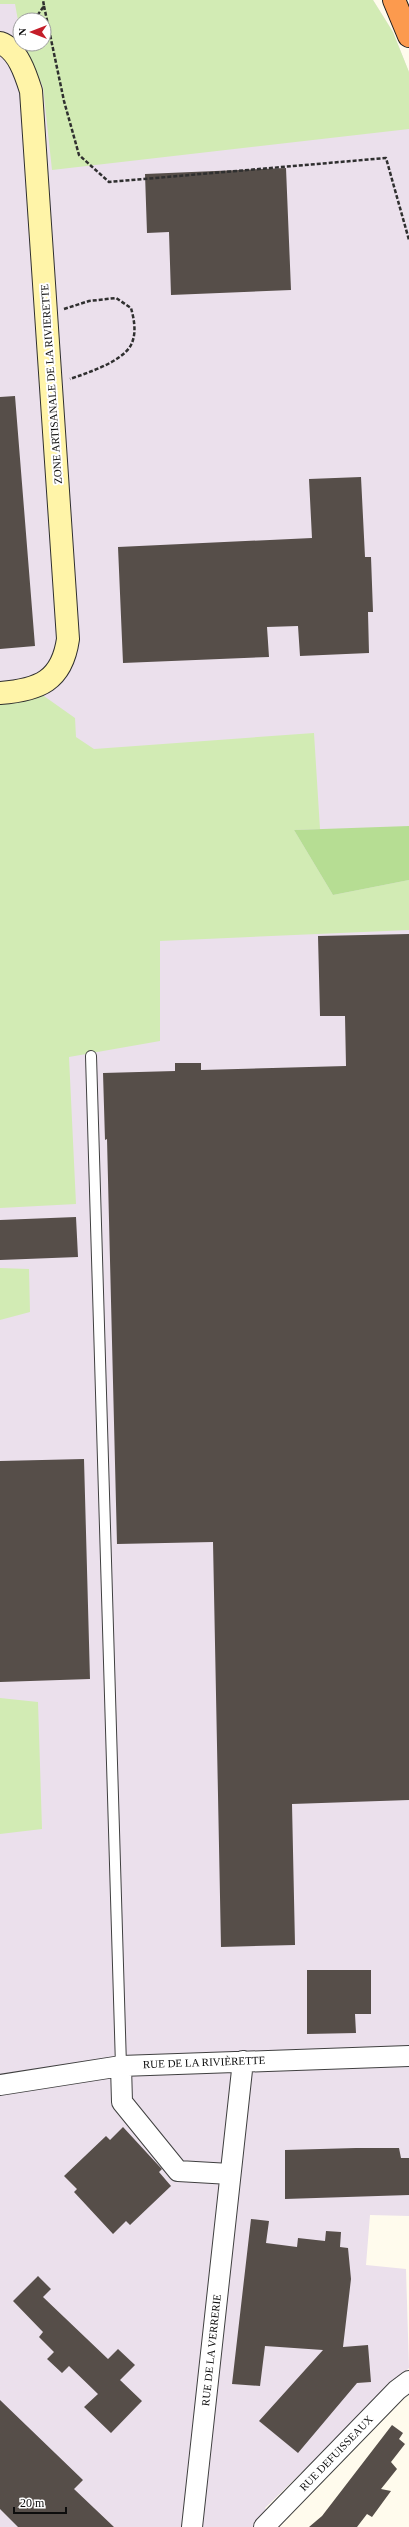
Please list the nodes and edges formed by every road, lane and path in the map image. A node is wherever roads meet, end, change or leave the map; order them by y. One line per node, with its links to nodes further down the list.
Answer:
1 (43, 0): 3 (path)
2 (394, 0): 5 (highway)
3 (44, 6): 4 (path); 7 (path)
4 (40, 12)
5 (409, 36)
6 (0, 43): 8 (street, ZONE ARTISANALE DE LA RIVIERETTE)
7 (409, 240)
8 (46, 313): 9 (street, ZONE ARTISANALE DE LA RIVIERETTE); 9 (path)
9 (52, 384): 10 (street, ZONE ARTISANALE DE LA RIVIERETTE)
10 (0, 693)
11 (91, 1056): 14 (lane)
12 (409, 2056): 13 (street, RUE DE LA RIVIÈRETTE)
13 (243, 2061): 14 (street, RUE DE LA RIVIÈRETTE); 16 (street, RUE DE LA VERRERIE)
14 (121, 2066): 15 (street, RUE DE LA RIVIÈRETTE); 16 (street)
15 (0, 2085)
16 (230, 2174): 18 (street, RUE DE LA VERRERIE)
17 (409, 2381): 19 (street, RUE DEFUISSEAUX)
18 (192, 2527)
19 (264, 2527)

